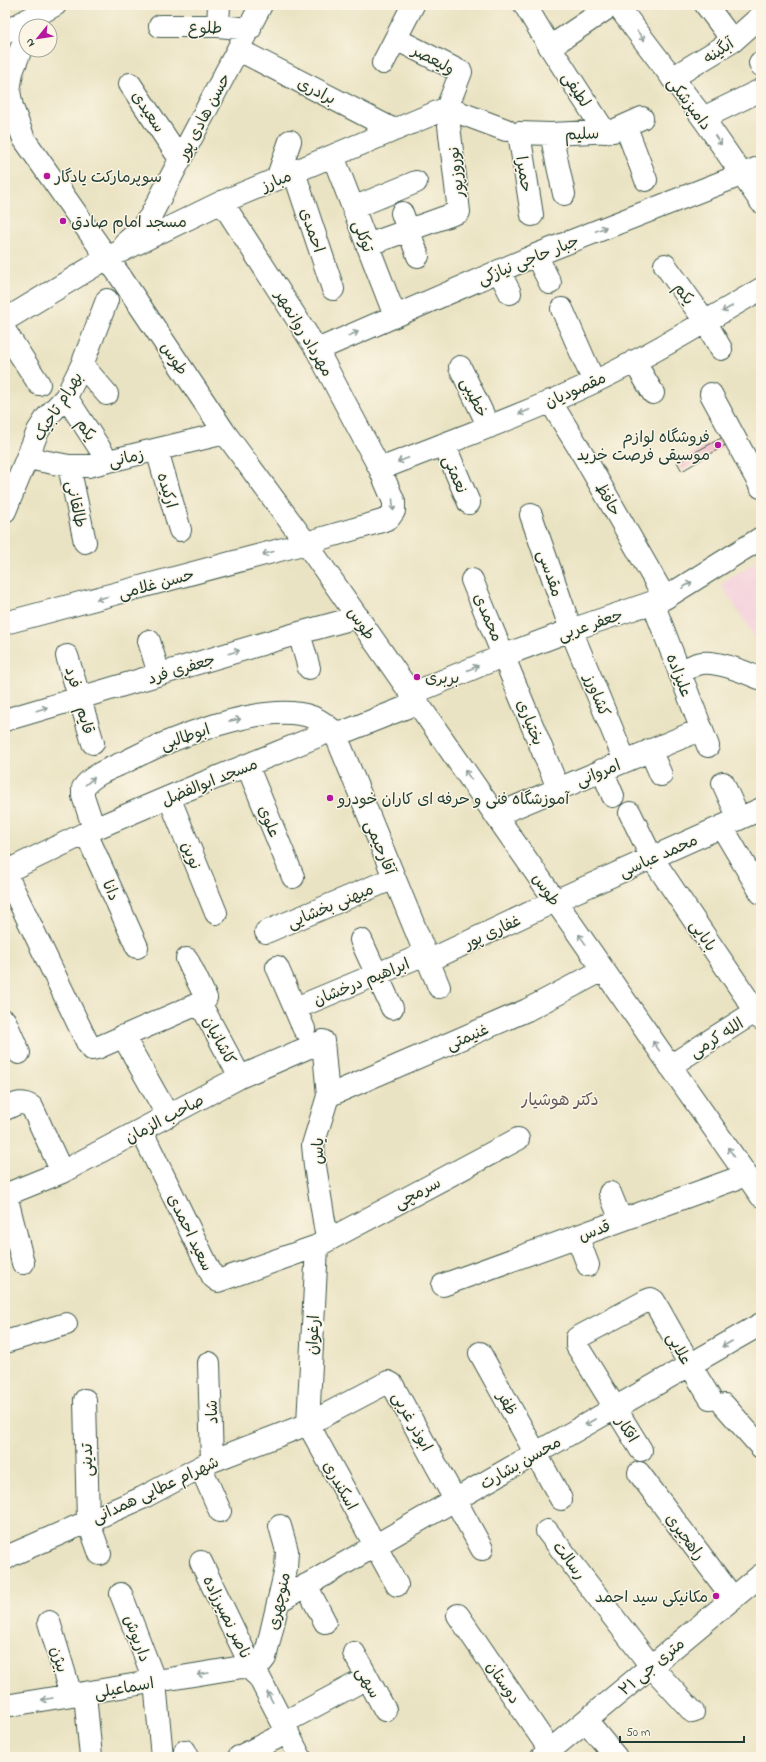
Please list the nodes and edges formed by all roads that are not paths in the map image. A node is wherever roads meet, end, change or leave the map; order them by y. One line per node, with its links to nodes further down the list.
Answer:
1 (55, 5): 11 (street)
2 (262, 5): 15 (street, حسن هادی پور)
3 (412, 5): 17 (street, ولیعصر)
4 (525, 5): 19 (street, لطیفی)
5 (612, 5): 19 (street)
6 (617, 5): 23 (street, دامپزشکی, one-way to 23)
7 (706, 5): 18 (street)
8 (5, 16): 12 (street)
9 (219, 16): 13 (street, طلوع); 15 (street, طلوع)
10 (761, 16): 18 (street, آبگینه)
11 (40, 18)
12 (18, 21)
13 (160, 26)
14 (18, 29): 16 (street)
15 (250, 29): 20 (street, حسن هادی پور)
16 (5, 32)
17 (396, 39): 22 (street, ولیعصر); 26 (street, ولیعصر)
18 (734, 41): 23 (street, آبگینه)
19 (550, 46): 30 (street, لطیفی)
20 (239, 50): 28 (street, برادری); 35 (street, حسن هادی پور)
21 (18, 57): 32 (street, طوس)
22 (383, 63)
23 (672, 78): 27 (street, دامپزشکی)
24 (130, 84): 35 (street, سعیدی)
25 (761, 90): 27 (street)
26 (447, 108): 28 (street, مبارز); 29 (street, سلیم); 45 (street, نوروزپور)
27 (703, 118): 36 (street, دامپزشکی, one-way to 36)
28 (394, 130): 34 (street, مبارز)
29 (513, 132): 31 (street, سلیم); 44 (street, حمیرا)
30 (605, 132): 31 (street, سلیم); 38 (street, سلیم)
31 (551, 134): 40 (street)
32 (15, 138): 49 (street, طوس)
33 (290, 141): 37 (street)
34 (333, 156): 37 (street, مبارز); 43 (street, توکلی)
35 (180, 159): 49 (street, حسن هادی پور)
36 (751, 171): 42 (street, دامپزشکی); 47 (street, جبار حاجی نیازکی, one-way to 36)
37 (285, 176): 41 (street, مبارز); 53 (street, احمدی)
38 (646, 180)
39 (416, 182): 43 (street)
40 (564, 194)
41 (222, 202): 49 (street, مبارز); 63 (street, مهرداد روانمهر)
42 (761, 202)
43 (353, 208): 46 (street, توکلی)
44 (532, 214)
45 (405, 222): 46 (street, نوروزپور); 48 (street)
46 (367, 245): 58 (street, توکلی)
47 (536, 255): 51 (street, جبار حاجی نیازکی); 52 (street)
48 (418, 256)
49 (107, 258): 59 (street); 75 (street, طوس)
50 (665, 265): 60 (street, یکم)
51 (499, 270): 55 (street); 58 (street, جبار حاجی نیازکی)
52 (550, 283)
53 (333, 289)
54 (761, 289): 60 (street, مقصودیان, one-way to 60)
55 (510, 293)
56 (107, 300): 65 (street, بهرام تاجیک)
57 (562, 309): 67 (street)
58 (395, 316): 63 (street, جبار حاجی نیازکی, one-way to 58)
59 (5, 320)
60 (705, 321): 62 (street, یکم); 64 (street, مقصودیان)
61 (5, 331): 68 (street)
62 (721, 349)
63 (317, 350): 81 (street, مهرداد روانمهر)
64 (634, 362): 67 (street, مقصودیان); 70 (street)
65 (82, 365): 69 (street); 72 (street, بهرام تاجیک)
66 (460, 367): 74 (street, خطیبی)
67 (594, 382): 73 (street, مقصودیان)
68 (39, 384)
69 (106, 394)
70 (653, 394)
71 (711, 394): 82 (street)
72 (66, 397): 78 (street, بهرام تاجیک); 79 (street, یکم)
73 (550, 402): 74 (street, مقصودیان, one-way to 74); 91 (street, حافظ)
74 (489, 427): 76 (street, مقصودیان)
75 (225, 433): 77 (street, زمانی); 89 (street, طوس)
76 (444, 444): 81 (street, مقصودیان, one-way to 81); 83 (street, نعمتی)
77 (157, 450): 79 (street, زمانی); 86 (street, ارکیده)
78 (27, 458): 80 (street, زمانی); 84 (street, بهرام تاجیک)
79 (108, 461): 80 (street, زمانی)
80 (69, 466): 88 (street, طالقانی)
81 (380, 469): 89 (street, مهرداد روانمهر, one-way to 89)
82 (761, 487)
83 (469, 504)
84 (5, 511)
85 (531, 515): 94 (street, مقدسی)
86 (180, 530)
87 (761, 538): 91 (street, جعفر عربی, one-way to 87)
88 (85, 542)
89 (306, 543): 92 (street, طوس); 93 (street, حسن غلامی, one-way to 93)
90 (472, 580): 97 (street, محمدی)
91 (659, 601): 94 (street, جعفر عربی); 101 (street, علیزاده)
92 (358, 617): 95 (street, جعفری فرد); 104 (street, طوس)
93 (5, 623)
94 (571, 630): 97 (street, جعفر عربی); 110 (street, کشاورز)
95 (299, 633): 99 (street); 100 (street, جعفری فرد, one-way to 95)
96 (150, 641): 100 (street)
97 (505, 655): 104 (street, جعفر عربی, one-way to 97); 115 (street, بختیاری)
98 (68, 656): 103 (street, فرد)
99 (309, 668)
100 (159, 674): 103 (street, جعفری فرد)
101 (680, 674): 102 (street); 107 (street, علیزاده)
102 (759, 678)
103 (80, 698): 105 (street, جعفری فرد, one-way to 103); 108 (street, قايم)
104 (414, 699): 106 (street, مسجد ابوالفضل); 120 (street, طوس, one-way to 104)
105 (5, 720)
106 (335, 733): 111 (street, مسجد ابوالفضل); 122 (street, ابوطالبی, one-way to 106); 126 (street, آقارحیمی)
107 (705, 738): 109 (street, امروانی)
108 (93, 743)
109 (650, 750): 110 (street, امروانی); 113 (street)
110 (625, 761): 112 (street, امروانی)
111 (247, 765): 117 (street, مسجد ابوالفضل); 125 (street, علوی)
112 (602, 770): 115 (street, امروانی); 116 (street)
113 (661, 775)
114 (723, 783): 121 (street)
115 (558, 788): 120 (street, امروانی)
116 (613, 796)
117 (168, 797): 122 (street, مسجد ابوالفضل); 129 (street, نوین)
118 (761, 809): 121 (street, محمد عباسی)
119 (630, 813): 123 (street, بابایی)
120 (496, 815): 128 (street, طوس)
121 (730, 823): 123 (street, محمد عباسی); 127 (street)
122 (90, 831): 124 (street, مسجد ابوالفضل); 132 (street, دانا)
123 (652, 858): 128 (street, محمد عباسی); 142 (street, بابایی)
124 (5, 872): 145 (street)
125 (293, 877)
126 (394, 878): 130 (street, میهنی بخشایی); 133 (street, آقارحیمی)
127 (761, 893)
128 (555, 901): 133 (street, غفاری پور); 136 (street, طوس, one-way to 128)
129 (216, 913)
130 (266, 932)
131 (362, 940): 137 (street)
132 (137, 947)
133 (427, 958): 137 (street, ابراهیم درخشان); 138 (street, آقارحیمی)
134 (187, 959): 139 (street)
135 (277, 967): 140 (street)
136 (603, 970): 148 (street, طوس, one-way to 136); 150 (street, غنیمتی)
137 (378, 975): 140 (street, ابراهیم درخشان); 141 (street)
138 (439, 987)
139 (200, 1002): 145 (street); 149 (street, کاشانیان)
140 (296, 1008): 144 (street)
141 (392, 1008)
142 (759, 1013): 148 (street, الله کرمی)
143 (5, 1021): 147 (street)
144 (304, 1028)
145 (123, 1036): 152 (street)
146 (323, 1041): 149 (street, صاحب الزمان); 150 (street, یاس)
147 (19, 1053)
148 (670, 1066): 156 (street, طوس, one-way to 148)
149 (240, 1077): 152 (street, صاحب الزمان)
150 (328, 1096): 162 (street, یاس)
151 (5, 1109): 155 (street)
152 (168, 1116): 153 (street, صاحب الزمان)
153 (141, 1130): 155 (street, صاحب الزمان); 162 (street, سعید احمدی)
154 (518, 1139): 162 (street, سرمچی)
155 (62, 1172): 158 (street, صاحب الزمان)
156 (746, 1175): 159 (street, طوس); 160 (street, قدس)
157 (610, 1193): 160 (street)
158 (6, 1195): 163 (street)
159 (761, 1196)
160 (621, 1220): 161 (street, قدس)
161 (577, 1236): 164 (street); 165 (street, قدس)
162 (322, 1242): 175 (street, ارغوان)
163 (23, 1262)
164 (588, 1265)
165 (442, 1285)
166 (650, 1299): 172 (street, علایی); 174 (street, افکار)
167 (760, 1315): 172 (street, محسن بشارت, one-way to 172)
168 (66, 1324): 169 (street)
169 (5, 1342)
170 (480, 1354): 178 (street, ظفر)
171 (209, 1363): 179 (street, شاد)
172 (690, 1365): 174 (street, محسن بشارت); 176 (street, علایی)
173 (85, 1400): 184 (street, تدینی)
174 (615, 1408): 177 (street, افکار); 178 (street, محسن بشارت, one-way to 178)
175 (308, 1424): 179 (street, شهرام عطایی همدانی); 181 (street, ابوذر غربی); 187 (street, اسکندری)
176 (761, 1447)
177 (641, 1450)
178 (536, 1453): 181 (street, محسن بشارت); 182 (street, ظفر)
179 (207, 1464): 183 (street); 184 (street, شهرام عطایی همدانی)
180 (639, 1473): 196 (street, راهجيری)
181 (456, 1499): 187 (street, محسن بشارت); 188 (street)
182 (561, 1499)
183 (220, 1511)
184 (88, 1521): 189 (street, تدینی); 190 (street, شهرام عطایی همدانی)
185 (280, 1526): 197 (street, منوچهری)
186 (547, 1530): 202 (street, رسالت)
187 (375, 1545): 193 (street, محسن بشارت); 194 (street, اسکندری)
188 (482, 1549)
189 (100, 1554)
190 (5, 1559)
191 (201, 1562): 203 (street, ناصر نصیرزاده)
192 (761, 1574): 196 (street, ۲۱ متری جی)
193 (306, 1585): 197 (street, محسن بشارت); 200 (street)
194 (397, 1585)
195 (121, 1594): 205 (street, داریوش)
196 (733, 1598): 202 (street, ۲۱ متری جی)
197 (278, 1600): 203 (street, منوچهری)
198 (458, 1615): 212 (street, دوستان)
199 (49, 1622): 206 (street, بیژن)
200 (325, 1622)
201 (354, 1653): 204 (street, سهی)
202 (651, 1666): 209 (street, رسالت); 210 (street, ۲۱ متری جی)
203 (248, 1670): 205 (street, اسماعیلی, one-way to 205); 211 (street, ناصر نصیرزاده, one-way to 203)
204 (367, 1678): 208 (street, سهی); 211 (street)
205 (155, 1682): 206 (street, اسماعیلی); 214 (street)
206 (78, 1694): 207 (street, اسماعیلی, one-way to 207); 213 (street, بیژن)
207 (5, 1706)
208 (385, 1710)
209 (693, 1712)
210 (586, 1721): 212 (street, ۲۱ متری جی); 217 (street)
211 (285, 1728): 215 (street); 216 (street, ناصر نصیرزاده)
212 (546, 1754)
213 (91, 1757)
214 (162, 1757)
215 (239, 1757)
216 (300, 1757)
217 (616, 1757)

